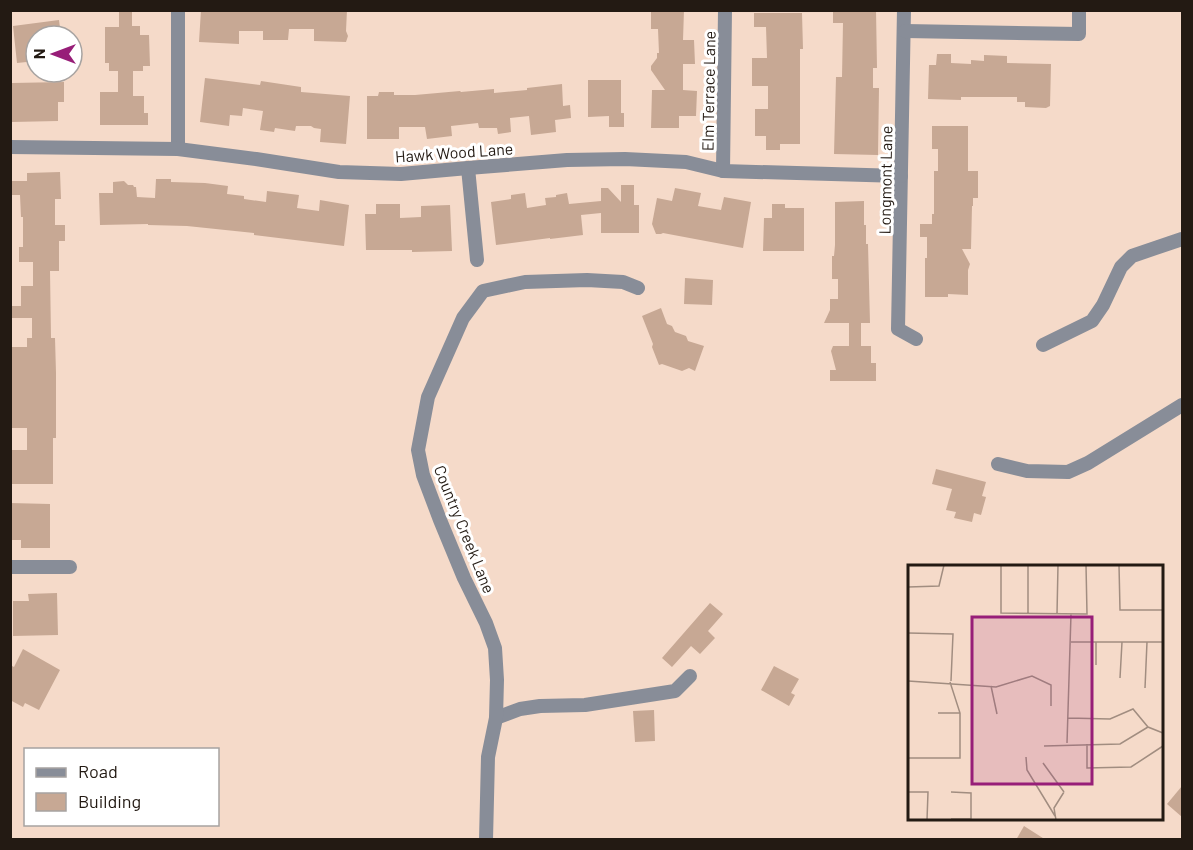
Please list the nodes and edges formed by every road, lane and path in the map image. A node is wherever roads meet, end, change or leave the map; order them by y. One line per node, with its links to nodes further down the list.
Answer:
1 (178, 10): 7 (street)
2 (725, 10): 9 (street, Elm Terrace Lane)
3 (904, 10): 5 (street, Longmont Lane)
4 (1079, 10): 5 (street)
5 (904, 31): 10 (street, Longmont Lane)
6 (10, 147): 7 (street, Hawk Wood Lane)
7 (178, 150): 8 (street, Hawk Wood Lane)
8 (468, 168): 9 (street, Hawk Wood Lane); 12 (street)
9 (723, 171): 10 (street, Hawk Wood Lane)
10 (901, 176): 14 (street, Longmont Lane)
11 (1182, 239): 15 (street)
12 (477, 260)
13 (639, 288): 21 (street, Country Creek Lane)
14 (916, 339)
15 (1043, 345)
16 (1182, 405): 17 (street)
17 (998, 464)
18 (10, 567): 19 (street)
19 (70, 567)
20 (690, 676): 21 (street)
21 (496, 718): 22 (street, Country Creek Lane)
22 (486, 840)

